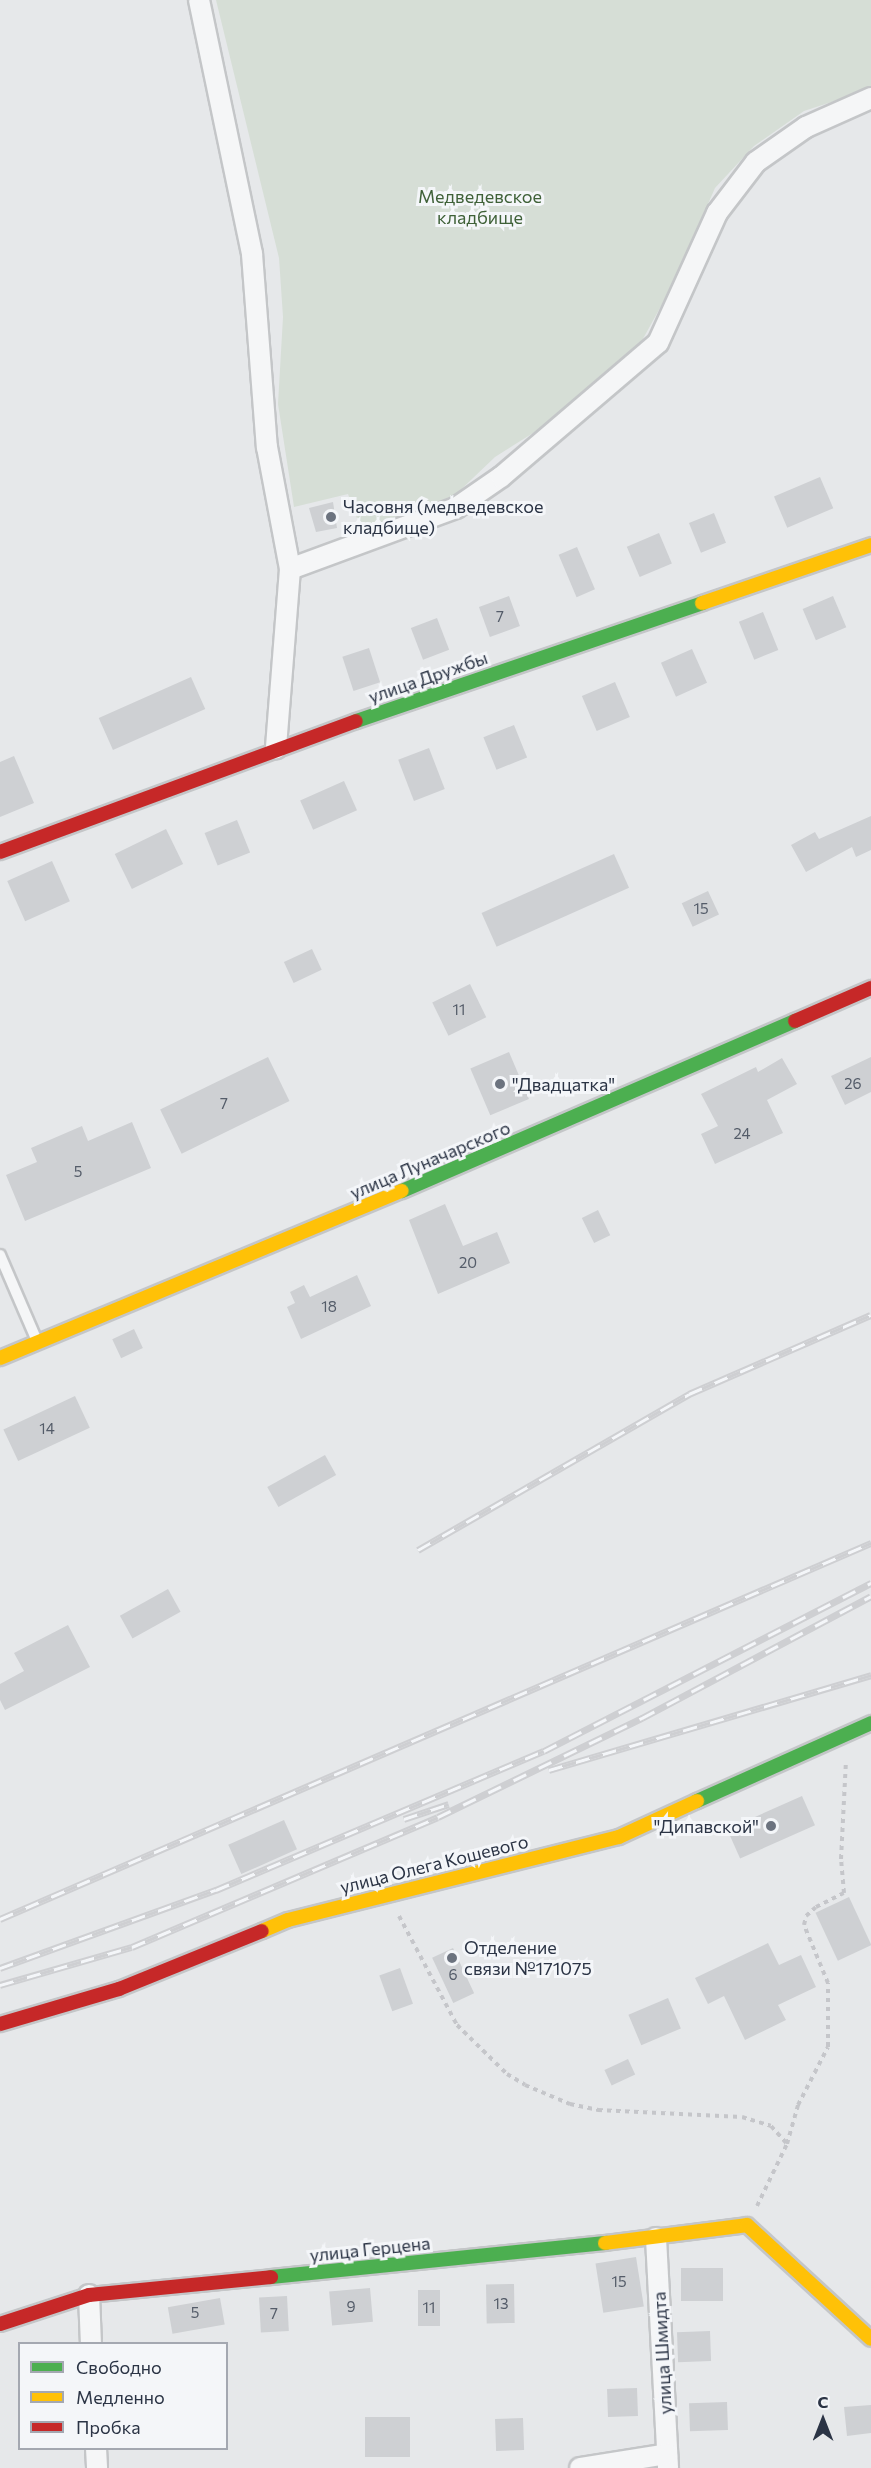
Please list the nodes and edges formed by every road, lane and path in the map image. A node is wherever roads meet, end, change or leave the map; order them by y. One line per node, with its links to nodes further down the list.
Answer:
1 (199, 0): 4 (street)
2 (871, 98): 4 (street)
3 (871, 545): 5 (street, улица Дружбы)
4 (290, 569): 5 (street)
5 (276, 748): 6 (street, улица Дружбы)
6 (0, 852)
7 (871, 988): 9 (street, улица Луначарского)
8 (0, 1255): 9 (lane)
9 (37, 1341): 10 (street, улица Луначарского)
10 (0, 1358)
11 (871, 1723): 12 (street, улица Олега Кошевого)
12 (848, 1732): 13 (street, улица Олега Кошевого); 15 (path)
13 (388, 1895): 14 (street, улица Олега Кошевого); 15 (path)
14 (0, 2024)
15 (787, 2144): 16 (path)
16 (747, 2225): 17 (street, улица Герцена); 20 (street)
17 (656, 2238): 18 (street, улица Герцена); 23 (street, улица Шмидта)
18 (89, 2295): 19 (street, улица Герцена); 21 (street)
19 (0, 2324)
20 (871, 2339)
21 (92, 2342)
22 (96, 2450): 24 (street)
23 (668, 2461): 25 (street)
24 (97, 2468)
25 (580, 2468)

